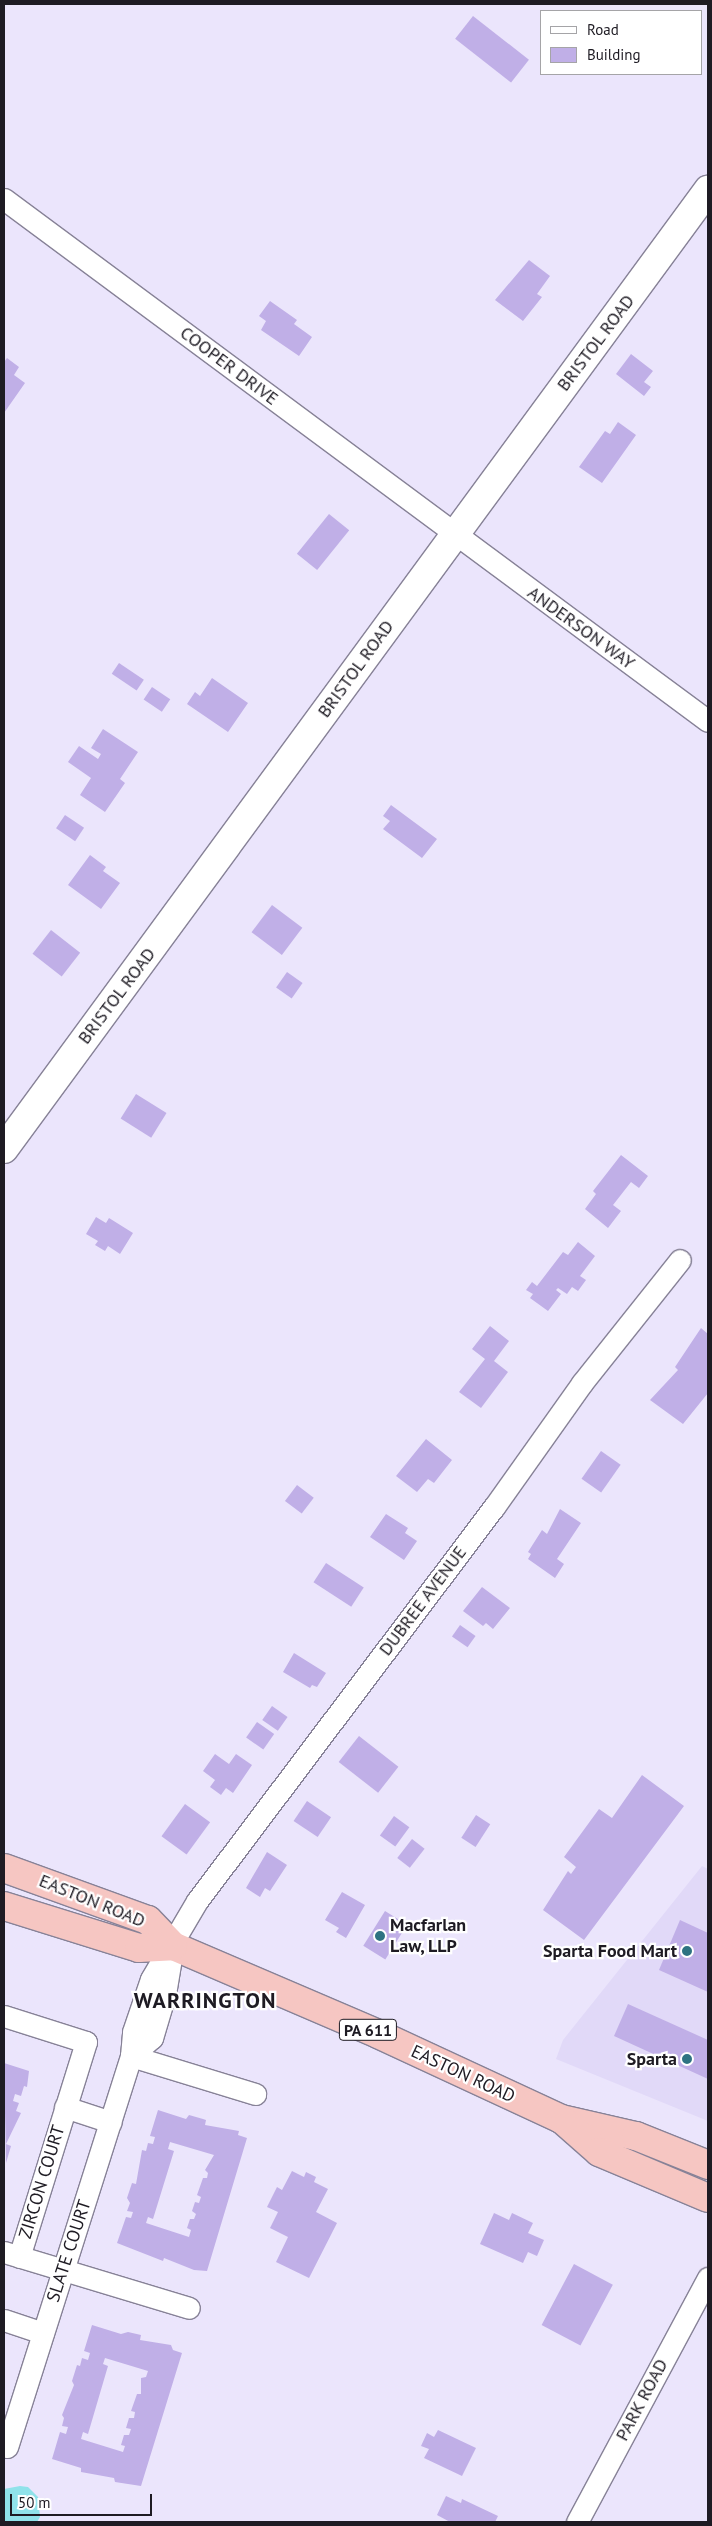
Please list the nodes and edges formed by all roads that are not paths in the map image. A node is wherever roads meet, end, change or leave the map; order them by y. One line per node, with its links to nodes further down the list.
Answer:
1 (708, 190): 3 (main road, BRISTOL ROAD)
2 (4, 198): 3 (street, COOPER DRIVE)
3 (454, 534): 4 (street, ANDERSON WAY); 5 (main road, BRISTOL ROAD)
4 (708, 721)
5 (4, 1149)
6 (680, 1260): 9 (street, DUBREE AVENUE)
7 (4, 1868): 9 (highway, EASTON ROAD / PA 611)
8 (4, 1906): 9 (highway, EASTON ROAD / PA 611)
9 (173, 1946): 11 (street); 14 (highway, EASTON ROAD / PA 611)
10 (4, 2016): 13 (street, ZIRCON COURT)
11 (132, 2056): 12 (street); 15 (street, SLATE COURT)
12 (255, 2094)
13 (65, 2107): 15 (street, ZIRCON COURT); 18 (street, ZIRCON COURT)
14 (561, 2119): 16 (highway, EASTON ROAD / PA 611); 17 (highway, EASTON ROAD / PA 611)
15 (111, 2122): 19 (street, SLATE COURT)
16 (708, 2165)
17 (708, 2198)
18 (11, 2255): 19 (street)
19 (63, 2271): 21 (street); 23 (street, SLATE COURT)
20 (708, 2278): 25 (street, PARK ROAD)
21 (189, 2308)
22 (4, 2320): 23 (street)
23 (43, 2333): 24 (street, SLATE COURT)
24 (7, 2447)
25 (577, 2522)

